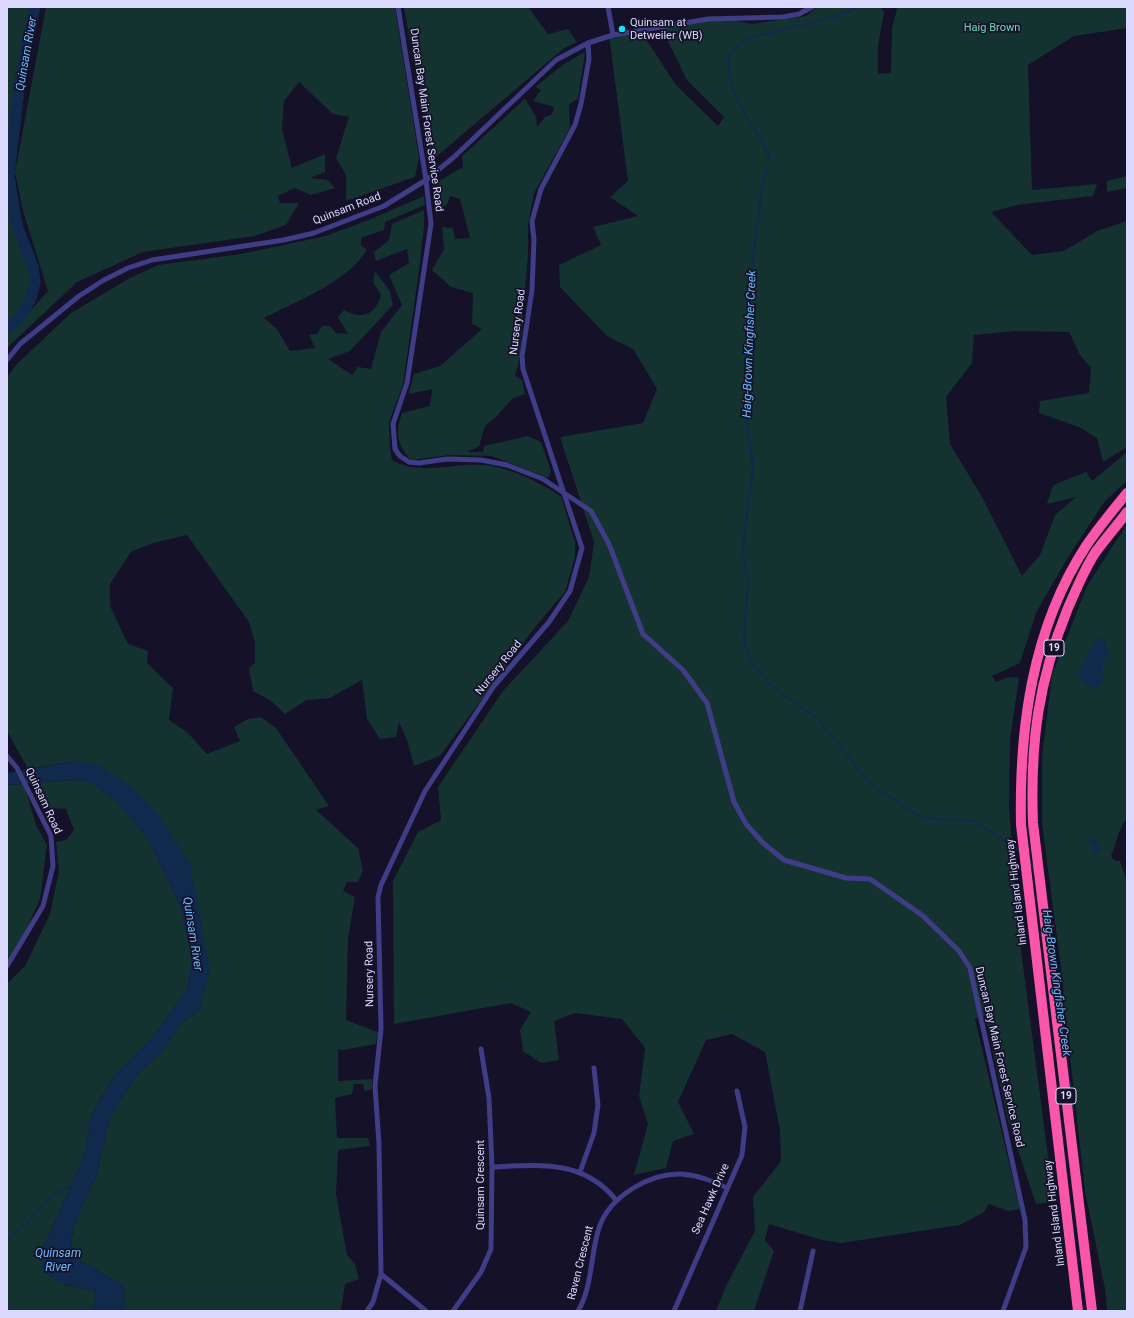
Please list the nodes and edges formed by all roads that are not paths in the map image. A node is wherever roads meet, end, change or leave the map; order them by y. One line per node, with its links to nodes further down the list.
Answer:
1 (398, 7): 6 (street, Duncan Bay Main Forest Service Road)
2 (608, 7): 4 (street)
3 (812, 7): 4 (street, Quinsam Road)
4 (613, 35): 5 (street, Quinsam Road)
5 (588, 43): 6 (street, Quinsam Road); 8 (street, Nursery Road)
6 (426, 180): 7 (street, Quinsam Road); 8 (street, Duncan Bay Main Forest Service Road)
7 (7, 360)
8 (563, 492): 21 (street, Nursery Road); 28 (street, Duncan Bay Main Forest Service Road)
9 (1127, 493): 29 (highway, Inland Island Highway / 19)
10 (1127, 512): 30 (highway, 19)
11 (7, 756): 12 (street, Quinsam Road)
12 (7, 966)
13 (481, 1049): 16 (street, Quinsam Crescent)
14 (594, 1068): 17 (street)
15 (737, 1091): 18 (street, Sea Hawk Drive)
16 (492, 1167): 17 (street); 24 (street, Quinsam Crescent)
17 (580, 1172): 19 (street)
18 (728, 1188): 19 (street, Raven Crescent); 26 (street, Sea Hawk Drive)
19 (616, 1200): 25 (street, Raven Crescent)
20 (813, 1251): 27 (street)
21 (381, 1274): 22 (street, Nursery Road); 23 (street)
22 (367, 1311)
23 (426, 1311)
24 (453, 1311)
25 (578, 1311)
26 (674, 1311)
27 (800, 1311)
28 (1003, 1311)
29 (1078, 1311)
30 (1092, 1311)

